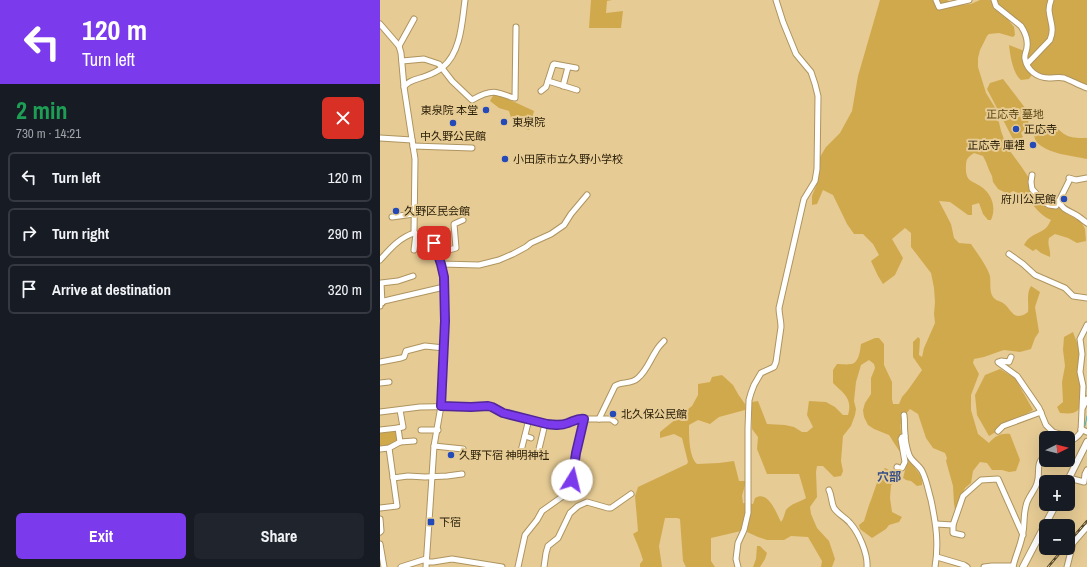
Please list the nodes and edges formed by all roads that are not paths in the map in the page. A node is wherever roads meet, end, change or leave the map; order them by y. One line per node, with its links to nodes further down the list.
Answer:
1 (465, 0): 14 (street)
2 (776, 0): 111 (street)
3 (936, 0): 4 (street)
4 (969, 0)
5 (994, 0): 12 (street)
6 (1051, 0): 12 (street)
7 (414, 19): 10 (street)
8 (380, 24): 10 (street)
9 (516, 27): 14 (street)
10 (399, 46): 11 (street)
11 (402, 61): 14 (street); 18 (street)
12 (1027, 64): 19 (street)
13 (568, 67): 15 (street); 16 (street); 17 (street)
14 (442, 68): 18 (street)
15 (576, 68)
16 (548, 82): 17 (street); 21 (street)
17 (563, 86): 20 (street)
18 (404, 87): 23 (street)
19 (1087, 88)
20 (577, 90)
21 (540, 91)
22 (380, 138): 23 (street)
23 (413, 143): 24 (street); 29 (street)
24 (472, 148)
25 (1032, 176): 28 (street)
26 (1087, 178): 28 (street)
27 (587, 195): 38 (street)
28 (1059, 201): 32 (street)
29 (414, 214): 30 (street); 33 (street)
30 (392, 217)
31 (463, 220): 35 (street)
32 (1087, 223)
33 (415, 234): 34 (street); 35 (street); 37 (street)
34 (414, 250)
35 (438, 253): 38 (street)
36 (1009, 254): 41 (street)
37 (380, 260)
38 (441, 264): 40 (street)
39 (413, 276): 42 (street)
40 (444, 286): 42 (street); 45 (street)
41 (1087, 298)
42 (381, 304)
43 (1087, 325): 52 (street)
44 (664, 341): 59 (street)
45 (444, 348): 47 (street); 51 (street)
46 (1011, 357): 55 (street)
47 (380, 362)
48 (389, 382): 49 (street)
49 (380, 383)
50 (1087, 399): 52 (street)
51 (441, 406): 53 (street); 57 (street); 66 (street)
52 (1082, 408): 63 (street)
53 (400, 410): 54 (street); 62 (street)
54 (380, 412)
55 (1041, 412): 67 (street); 68 (street)
56 (904, 416): 71 (street)
57 (529, 419): 61 (street); 70 (street)
58 (584, 419): 59 (street); 61 (street); 109 (street)
59 (599, 419): 60 (street)
60 (615, 422)
61 (545, 424): 81 (street)
62 (398, 428): 64 (street); 75 (street)
63 (1081, 429): 69 (street); 73 (street)
64 (380, 430)
65 (420, 430): 66 (street)
66 (438, 430): 77 (street)
67 (998, 431)
68 (1052, 431)
69 (1087, 432)
70 (525, 436): 72 (street); 82 (street)
71 (905, 436): 83 (street); 96 (street)
72 (531, 438)
73 (1075, 439)
74 (414, 441): 75 (street)
75 (400, 442): 78 (street)
76 (1087, 442): 87 (main road)
77 (434, 446): 79 (street); 88 (street)
78 (389, 448): 80 (street); 89 (street)
79 (462, 449)
80 (380, 450)
81 (538, 453)
82 (520, 454)
83 (897, 467)
84 (1039, 467): 101 (street)
85 (1087, 470): 90 (street)
86 (462, 474): 88 (street)
87 (1070, 475)
88 (432, 477): 89 (street); 104 (street)
89 (393, 478): 93 (street)
90 (1075, 481)
91 (829, 490): 112 (street)
92 (631, 494): 110 (street)
93 (380, 508)
94 (1052, 511): 116 (main road)
95 (380, 519): 99 (street)
96 (936, 524): 97 (street); 103 (street)
97 (953, 525): 100 (street); 101 (street)
98 (1087, 527): 117 (street)
99 (380, 532)
100 (962, 535)
101 (1023, 535): 105 (street)
102 (380, 544): 106 (street)
103 (937, 557): 113 (street); 114 (street)
104 (426, 562): 107 (street); 108 (street)
105 (1013, 566): 115 (street)
106 (384, 567)
107 (401, 567)
108 (502, 567)
109 (518, 567)
110 (544, 567)
111 (738, 567)
112 (867, 567)
113 (935, 567)
114 (967, 567)
115 (984, 567)
116 (1023, 567)
117 (1067, 567)

